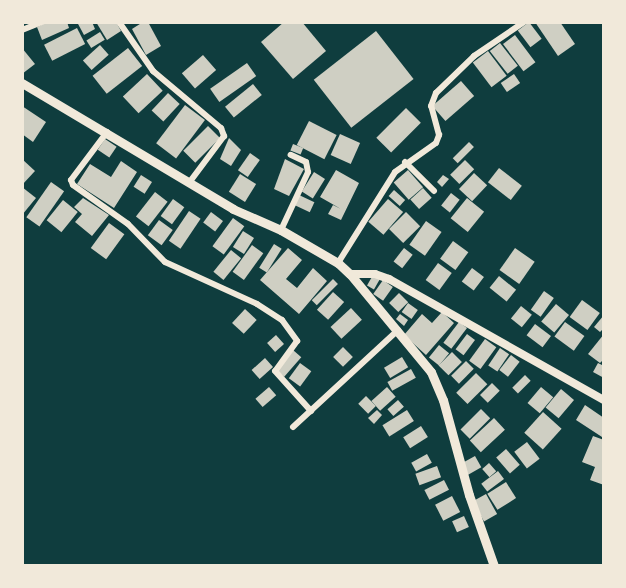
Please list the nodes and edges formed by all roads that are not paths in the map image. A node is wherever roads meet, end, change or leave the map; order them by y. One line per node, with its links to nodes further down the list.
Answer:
1 (42, 22): 4 (street)
2 (119, 22): 9 (street)
3 (524, 22): 8 (street)
4 (22, 30)
5 (22, 82): 6 (main road)
6 (107, 131): 9 (main road); 16 (street)
7 (291, 155): 11 (street)
8 (405, 162): 10 (street); 12 (street)
9 (189, 183): 11 (main road)
10 (434, 191)
11 (281, 230): 12 (main road)
12 (338, 263): 13 (main road)
13 (350, 274): 14 (main road); 15 (street)
14 (398, 329): 16 (street); 18 (main road)
15 (603, 400)
16 (311, 411): 17 (street)
17 (293, 427)
18 (494, 566)

